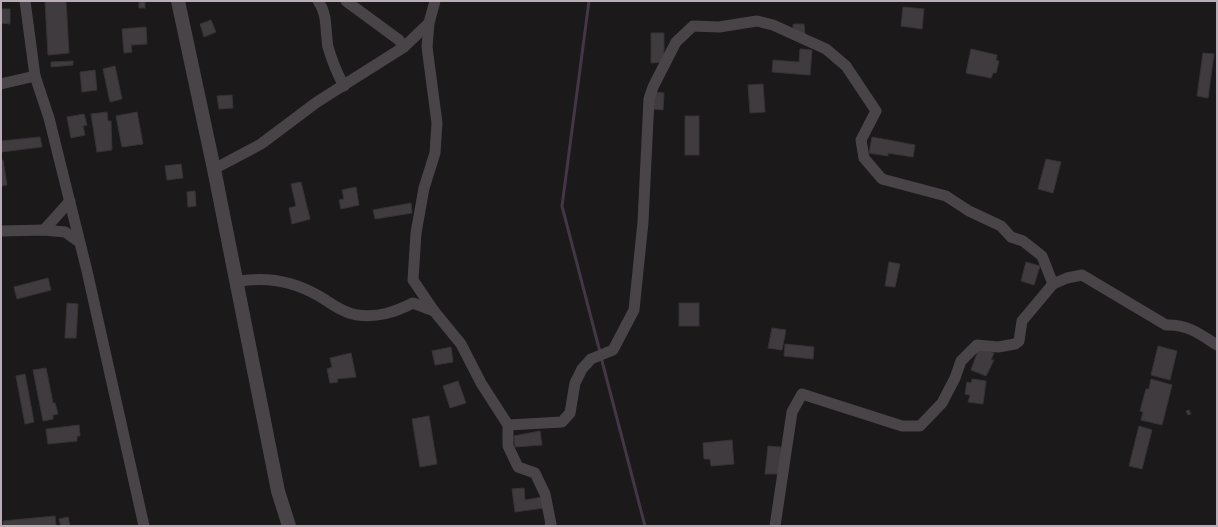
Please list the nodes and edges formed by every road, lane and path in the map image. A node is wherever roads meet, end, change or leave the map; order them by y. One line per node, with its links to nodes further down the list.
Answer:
1 (25, 1): 8 (street)
2 (178, 1): 11 (street)
3 (318, 1): 10 (street)
4 (346, 1): 7 (street)
5 (435, 1): 6 (street)
6 (429, 23): 7 (street); 18 (street)
7 (404, 47): 10 (street)
8 (35, 76): 9 (street); 12 (street)
9 (1, 84)
10 (344, 86): 11 (street)
11 (214, 169): 16 (street)
12 (70, 201): 13 (street); 15 (street)
13 (44, 230): 14 (street); 15 (street)
14 (1, 231)
15 (78, 241): 21 (street)
16 (236, 282): 18 (street); 22 (street)
17 (1054, 284): 19 (street); 20 (street); 24 (street)
18 (434, 311): 20 (street)
19 (1217, 345)
20 (508, 425): 23 (street)
21 (144, 526)
22 (289, 526)
23 (550, 526)
24 (775, 526)

